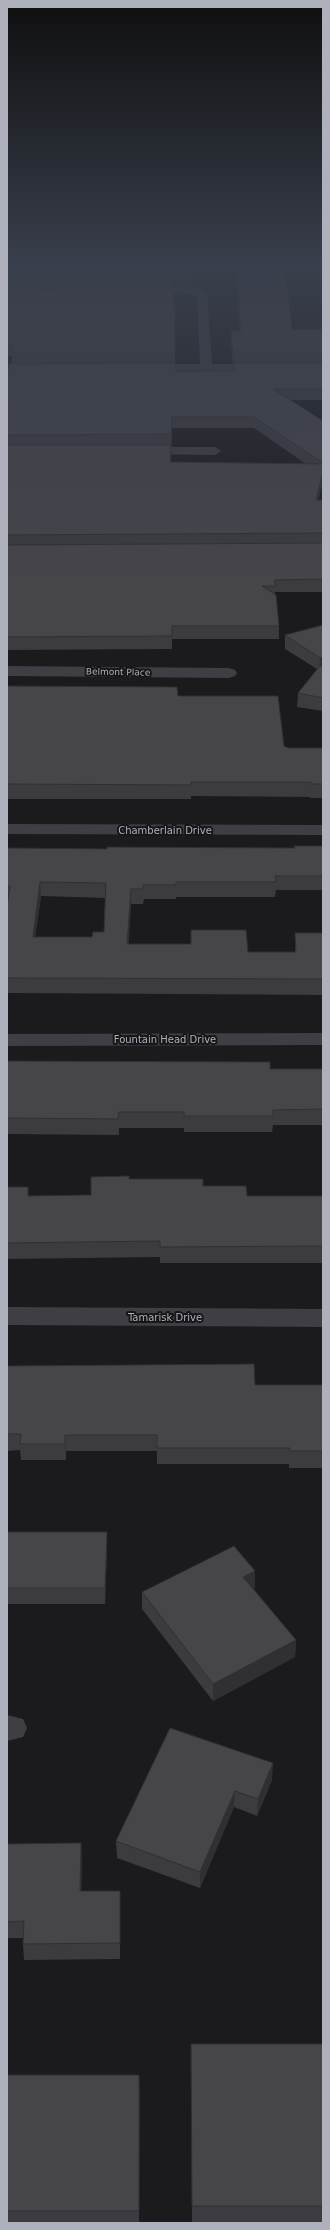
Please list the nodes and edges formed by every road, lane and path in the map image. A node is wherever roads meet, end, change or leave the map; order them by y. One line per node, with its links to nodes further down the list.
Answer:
1 (130, 451): 2 (street)
2 (215, 451)
3 (7, 671): 4 (street, Belmont Place)
4 (229, 673)
5 (7, 829): 6 (street, Chamberlain Drive)
6 (323, 830)
7 (323, 1039): 8 (street, Fountain Head Drive)
8 (7, 1040)
9 (7, 1316): 10 (street, Tamarisk Drive)
10 (323, 1318)

